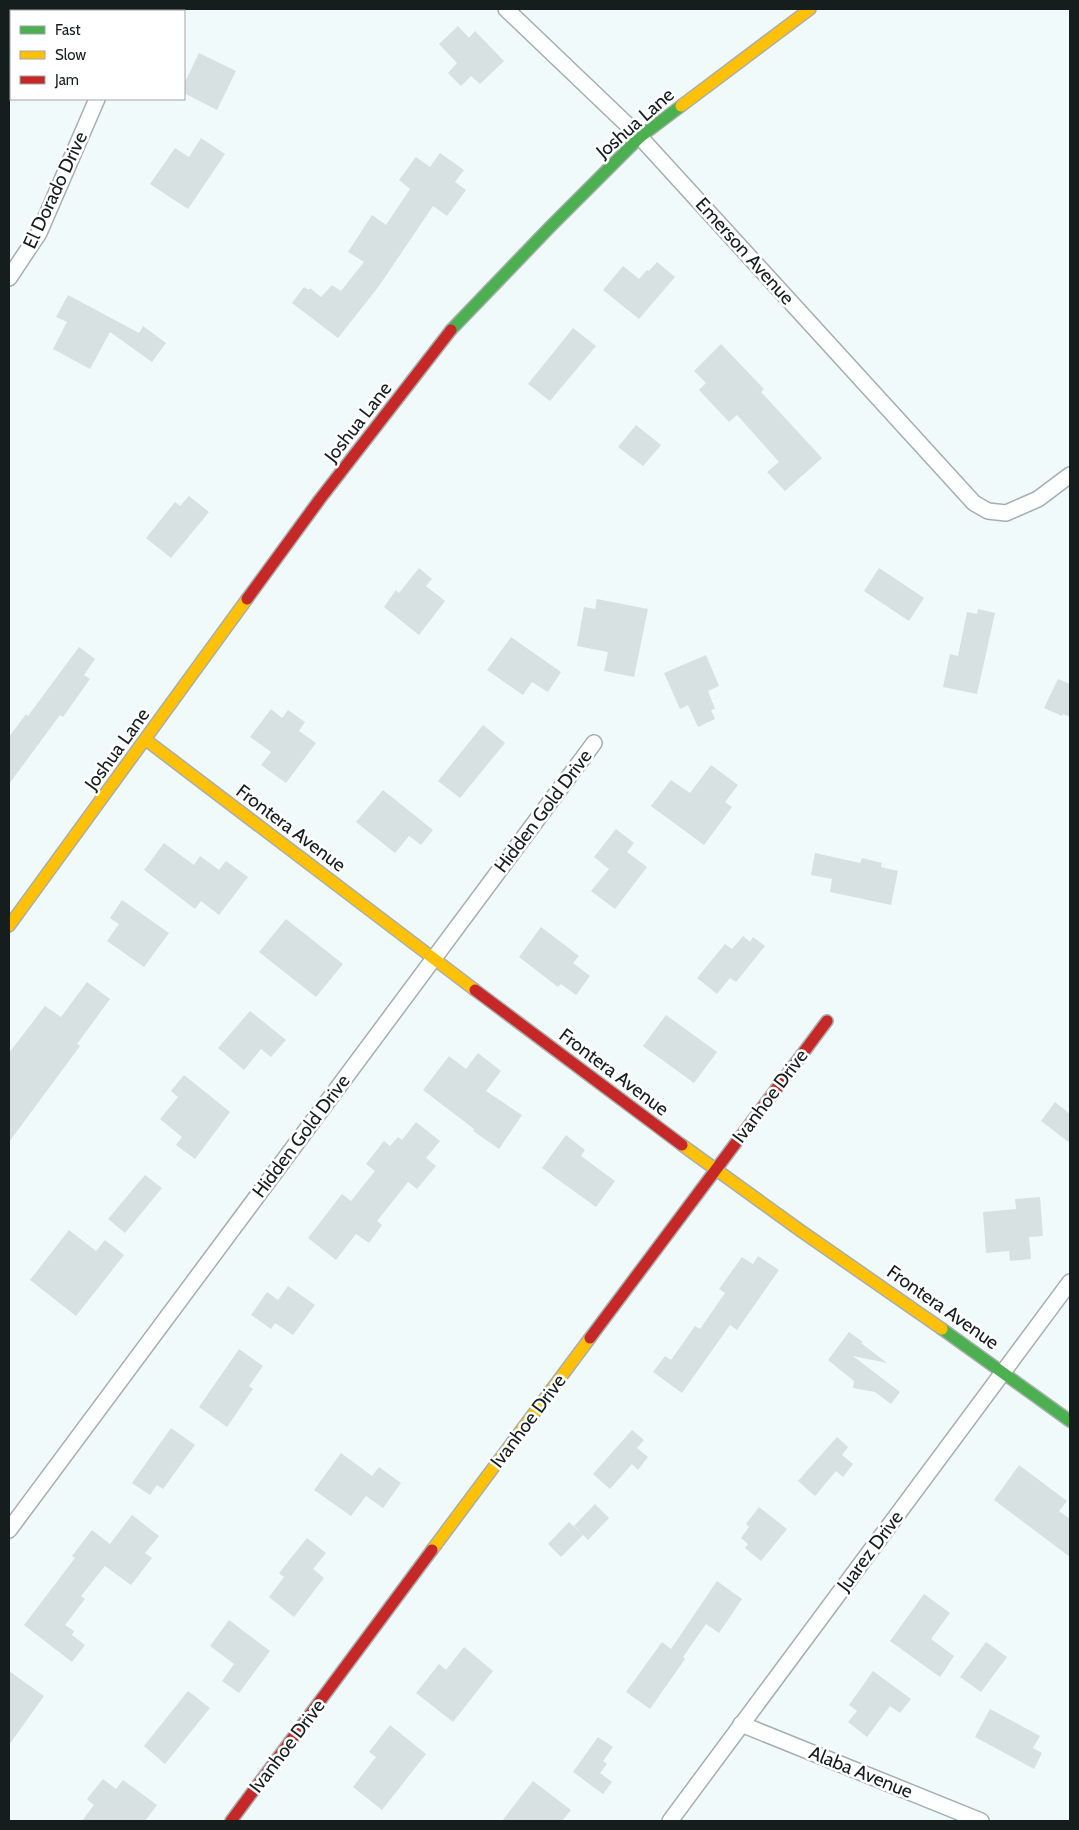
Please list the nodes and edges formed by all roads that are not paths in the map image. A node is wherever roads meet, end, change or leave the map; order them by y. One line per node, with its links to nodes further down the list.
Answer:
1 (506, 9): 4 (street, Emerson Avenue)
2 (810, 9): 4 (street, Joshua Lane)
3 (97, 100): 5 (street, El Dorado Drive)
4 (640, 136): 6 (street, Emerson Avenue); 7 (street, Joshua Lane)
5 (9, 278)
6 (1070, 474)
7 (146, 740): 9 (street, Joshua Lane); 10 (street, Frontera Avenue)
8 (594, 743): 10 (street, Hidden Gold Drive)
9 (9, 926)
10 (433, 958): 12 (street, Frontera Avenue); 16 (street, Hidden Gold Drive)
11 (827, 1021): 12 (street, Ivanhoe Drive)
12 (715, 1169): 14 (street, Frontera Avenue); 18 (street, Ivanhoe Drive)
13 (1070, 1282): 14 (street, Juarez Drive)
14 (1004, 1372): 15 (street, Frontera Avenue); 17 (street, Juarez Drive)
15 (1070, 1421)
16 (9, 1530)
17 (742, 1724): 19 (street, Juarez Drive); 20 (street, Alaba Avenue)
18 (231, 1821)
19 (670, 1821)
20 (981, 1821)

